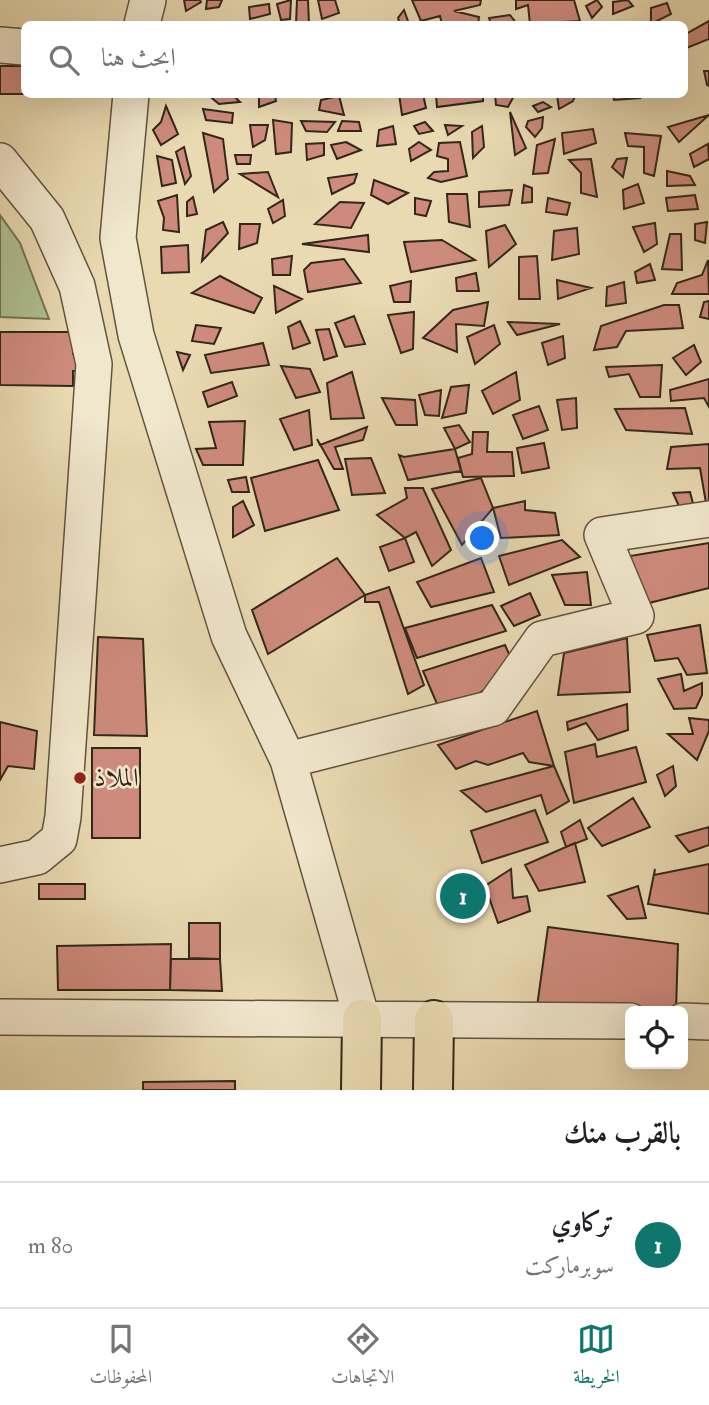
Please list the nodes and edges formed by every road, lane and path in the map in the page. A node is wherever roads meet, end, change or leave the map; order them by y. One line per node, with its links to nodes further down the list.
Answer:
1 (148, 0): 2 (street)
2 (143, 21)
3 (0, 45): 4 (street)
4 (21, 47)
5 (131, 98): 8 (street)
6 (0, 160): 9 (street)
7 (709, 519): 8 (street)
8 (288, 760): 11 (street)
9 (0, 865)
10 (0, 1017): 11 (street)
11 (362, 1019): 12 (street); 16 (main road)
12 (434, 1020): 13 (street); 17 (main road)
13 (625, 1021)
14 (688, 1021): 15 (street)
15 (709, 1022)
16 (361, 1090)
17 (433, 1090)

